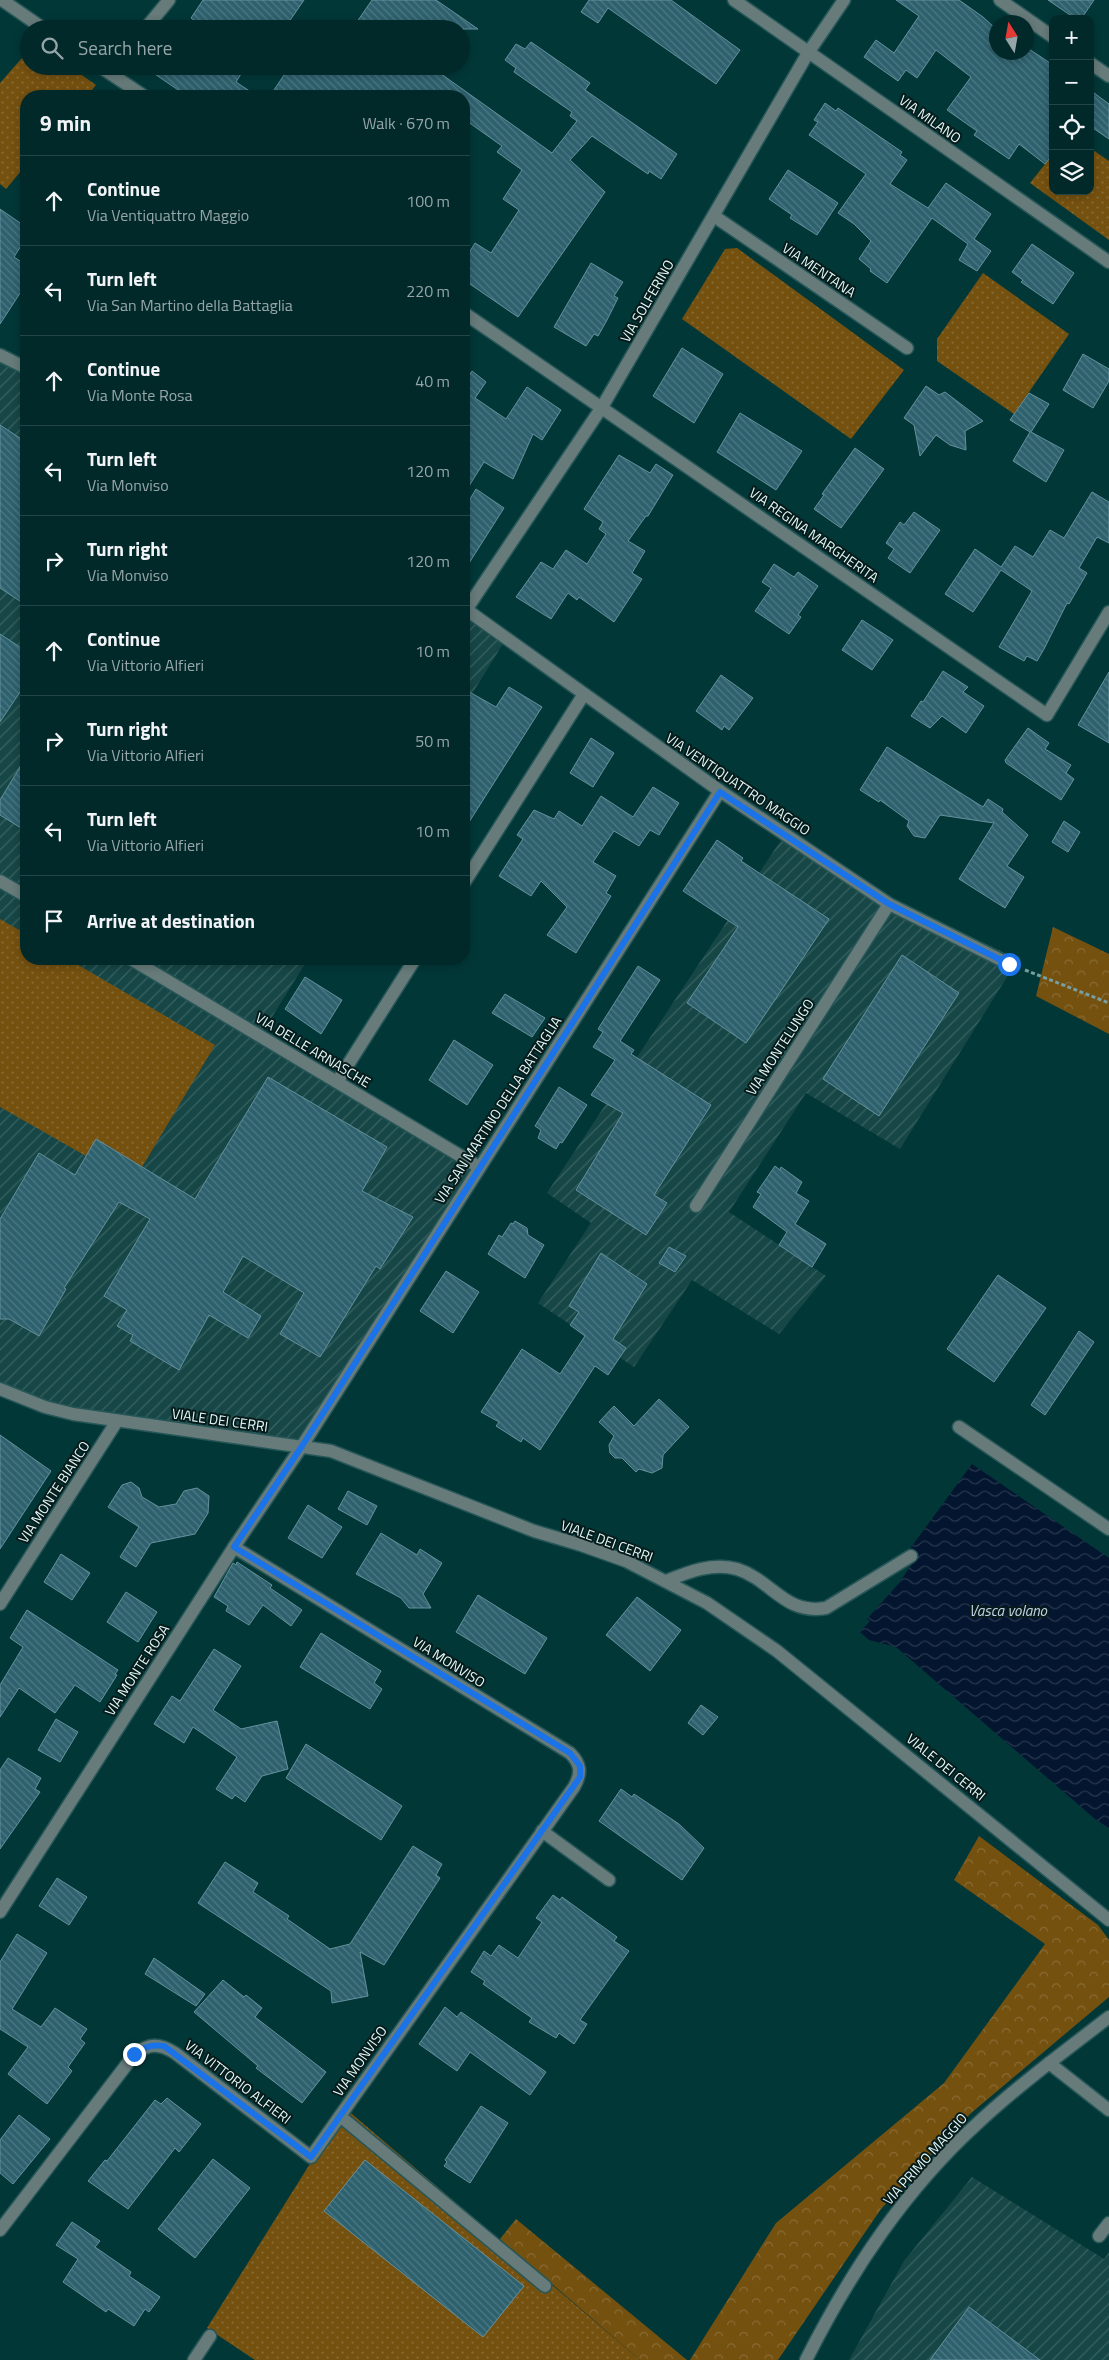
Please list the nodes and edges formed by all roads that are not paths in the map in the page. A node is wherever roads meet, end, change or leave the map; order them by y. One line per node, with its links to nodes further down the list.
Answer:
1 (2, 0): 6 (street)
2 (169, 0): 7 (street)
3 (734, 0): 9 (street, VIA MILANO)
4 (844, 0): 9 (street, VIA SOLFERINO)
5 (1000, 0): 8 (street)
6 (31, 20)
7 (152, 20)
8 (1049, 34)
9 (808, 53): 14 (street, VIA SOLFERINO); 15 (street, VIA MILANO)
10 (1094, 66): 12 (street)
11 (116, 75): 13 (street)
12 (1109, 76)
13 (136, 90)
14 (714, 216): 17 (street, VIA MENTANA); 20 (street, VIA SOLFERINO)
15 (1109, 262)
16 (470, 317): 20 (street, VIA REGINA MARGHERITA)
17 (907, 348)
18 (0, 355): 19 (street)
19 (20, 365)
20 (602, 407): 21 (street, VIA SOLFERINO); 22 (street, VIA REGINA MARGHERITA)
21 (470, 602)
22 (1109, 612)
23 (470, 613): 24 (street, VIA VENTIQUATTRO MAGGIO)
24 (584, 694): 25 (street, VIA VENTIQUATTRO MAGGIO); 26 (street)
25 (720, 792): 29 (street, VIA VENTIQUATTRO MAGGIO); 34 (street, VIA SAN MARTINO DELLA BATTAGLIA)
26 (470, 874)
27 (0, 880): 28 (street)
28 (20, 892)
29 (889, 904): 30 (street, VIA VENTIQUATTRO MAGGIO); 35 (street, VIA MONTELUNGO)
30 (1009, 964)
31 (141, 965): 33 (street, VIA DELLE ARNASCHE)
32 (411, 965): 33 (street)
33 (337, 1082): 34 (street, VIA DELLE ARNASCHE)
34 (479, 1167): 39 (street, VIA SAN MARTINO DELLA BATTAGLIA)
35 (696, 1206)
36 (0, 1389): 37 (street, VIALE DEI CERRI)
37 (117, 1421): 39 (street, VIALE DEI CERRI); 44 (street, VIA MONTE BIANCO)
38 (959, 1427): 40 (street)
39 (302, 1446): 41 (street, VIA MONTE ROSA); 43 (street, VIALE DEI CERRI)
40 (1109, 1529)
41 (234, 1547): 45 (street, VIA MONVISO); 47 (street, VIA MONTE ROSA)
42 (911, 1556): 43 (street)
43 (666, 1580): 48 (street, VIALE DEI CERRI)
44 (0, 1604)
45 (542, 1831): 46 (street); 52 (street, VIA MONVISO)
46 (609, 1880)
47 (0, 1912)
48 (1109, 1920)
49 (1109, 2017): 50 (street, VIA PRIMO MAGGIO)
50 (1048, 2063): 51 (street); 59 (street, VIA PRIMO MAGGIO)
51 (1109, 2110)
52 (340, 2116): 54 (street, VIA VITTORIO ALFIERI); 56 (street, VIA MONVISO)
53 (1109, 2224): 55 (street)
54 (0, 2230)
55 (1099, 2236)
56 (545, 2286)
57 (210, 2336): 58 (street)
58 (194, 2360)
59 (806, 2360)

